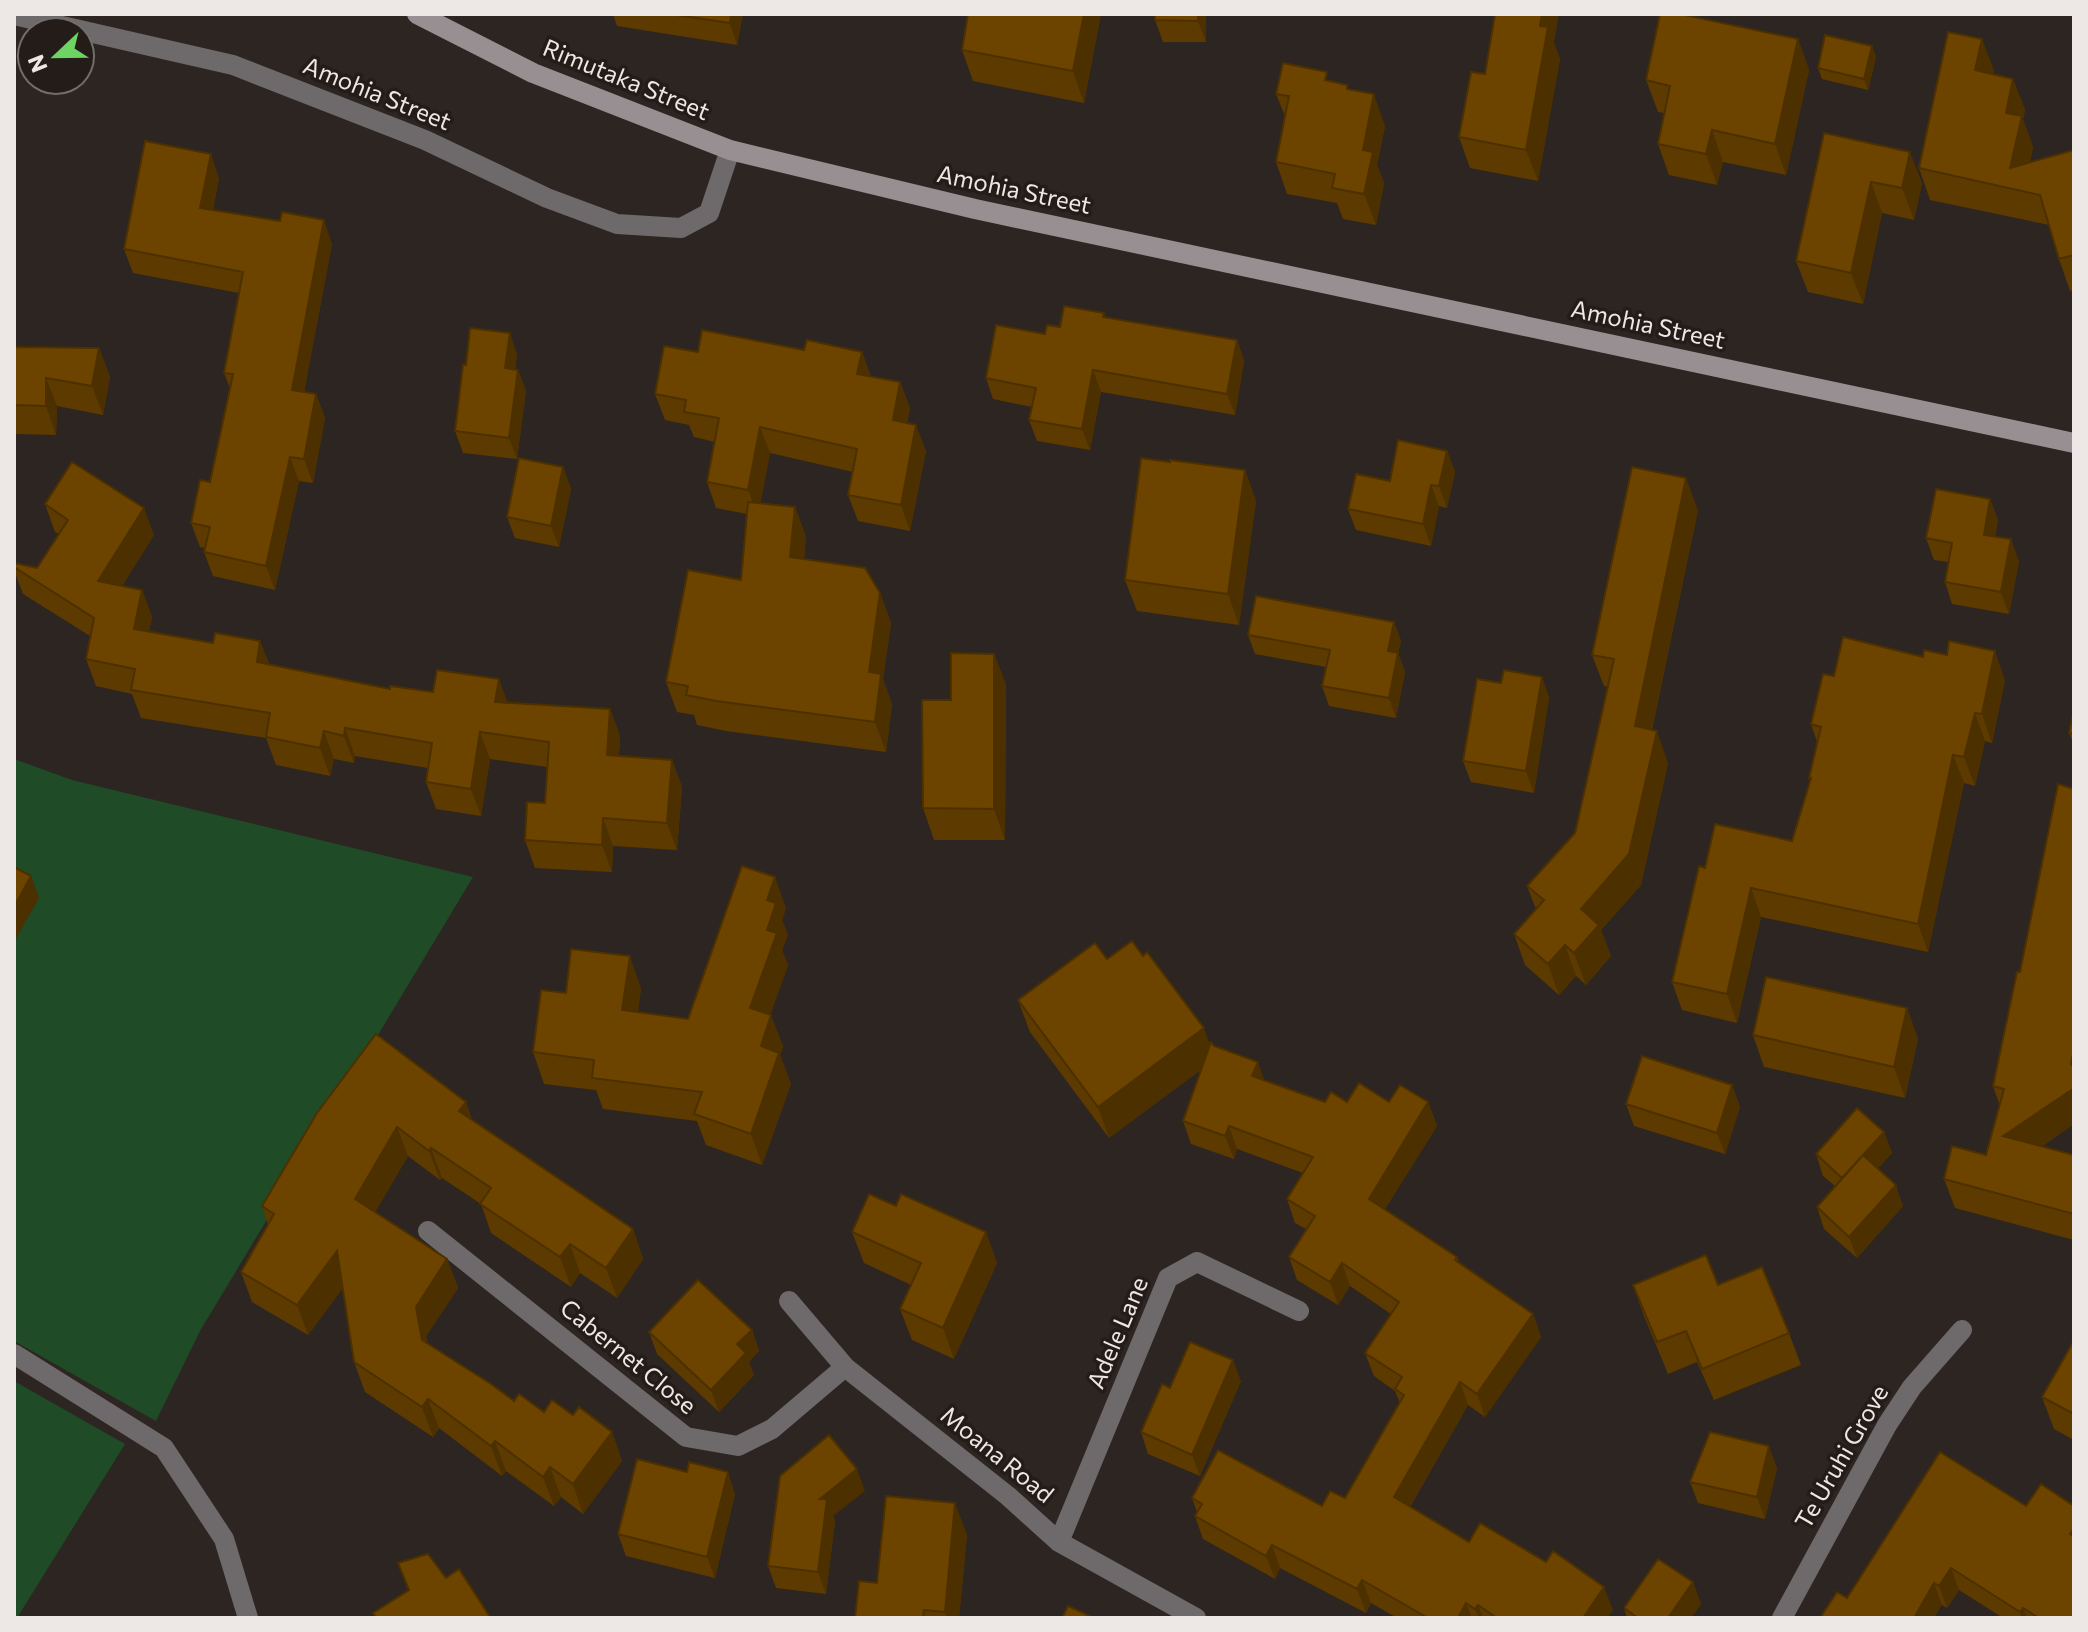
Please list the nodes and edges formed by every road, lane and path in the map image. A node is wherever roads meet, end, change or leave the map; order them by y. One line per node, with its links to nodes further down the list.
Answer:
1 (417, 14): 3 (main road, Rimutaka Street)
2 (14, 15): 3 (street, Amohia Street)
3 (730, 150): 4 (main road, Amohia Street)
4 (2074, 443)
5 (428, 1231): 10 (street, Cabernet Close)
6 (789, 1301): 10 (street, Moana Road)
7 (1299, 1311): 11 (street, Adele Lane)
8 (1962, 1330): 14 (street, Te Uruhi Grove)
9 (14, 1354): 12 (street)
10 (845, 1367): 11 (street, Moana Road)
11 (1059, 1542): 13 (street, Moana Road)
12 (248, 1618)
13 (1196, 1618)
14 (1782, 1618)

